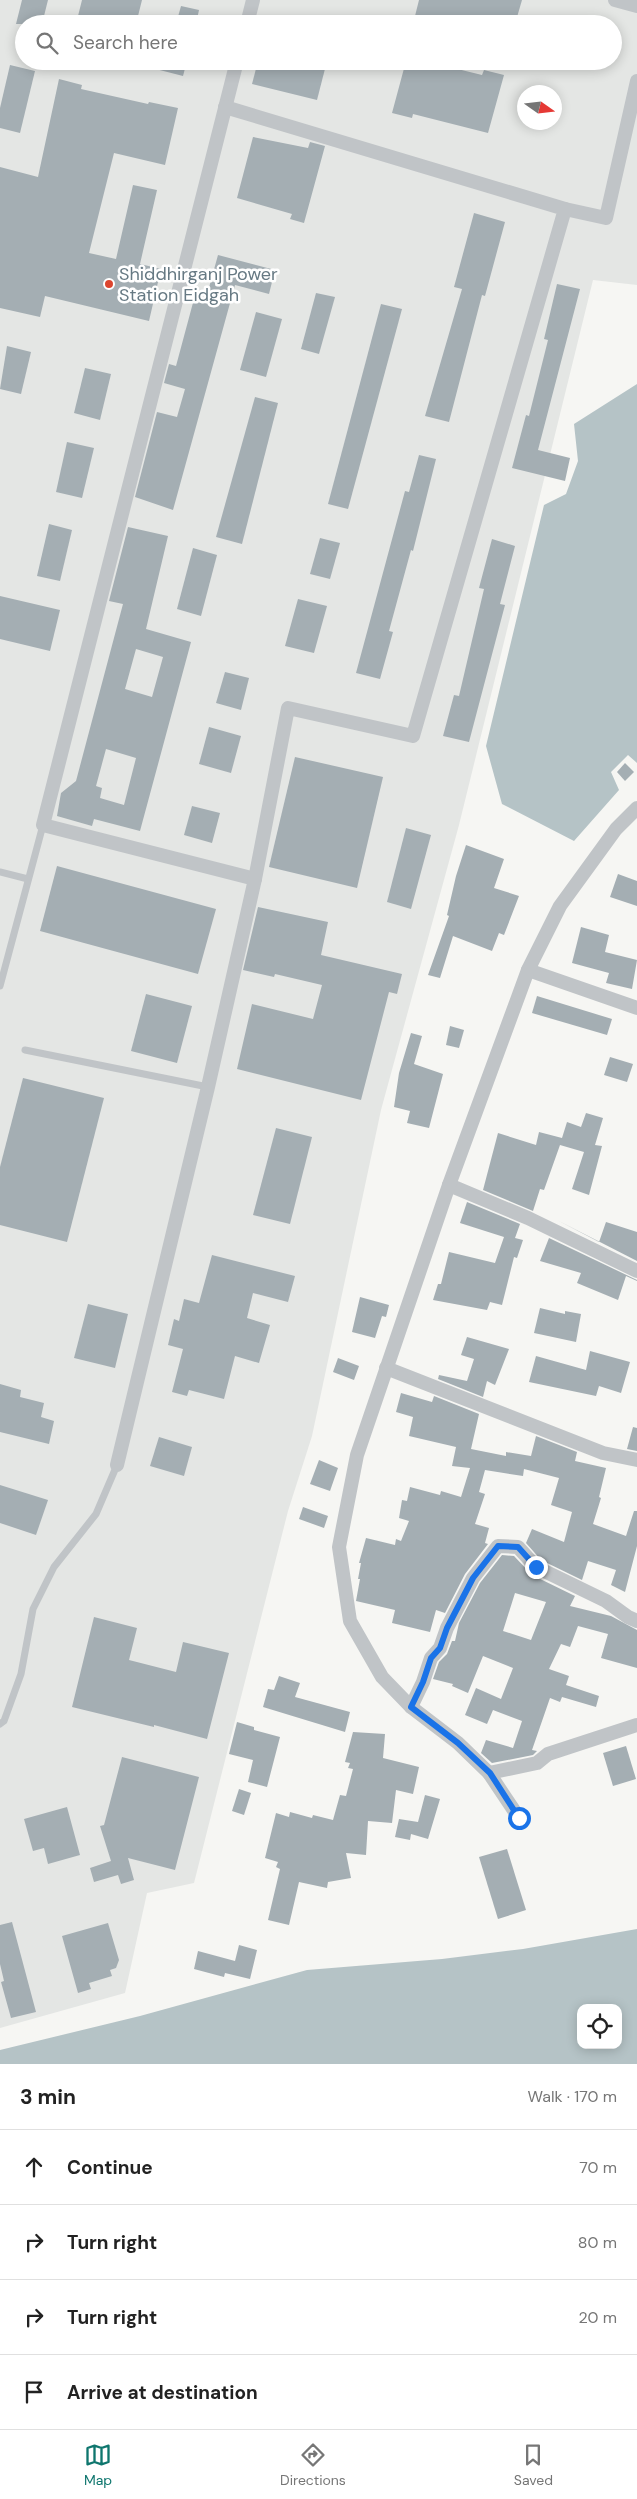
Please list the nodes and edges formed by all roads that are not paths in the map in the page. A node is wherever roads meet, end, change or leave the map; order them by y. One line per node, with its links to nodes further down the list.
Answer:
1 (252, 0): 4 (street)
2 (615, 0): 3 (street)
3 (637, 6)
4 (248, 15)
5 (235, 70): 7 (street)
6 (637, 80): 8 (street)
7 (225, 107): 8 (street); 10 (street)
8 (565, 209): 13 (street)
9 (637, 808): 14 (street)
10 (42, 825): 12 (lane); 13 (street)
11 (0, 872): 12 (lane)
12 (28, 879): 15 (lane)
13 (255, 879): 18 (street)
14 (528, 970): 16 (street); 19 (street)
15 (0, 986)
16 (637, 1008)
17 (25, 1050): 18 (lane)
18 (208, 1087): 23 (street)
19 (449, 1185): 20 (street); 21 (street)
20 (637, 1271)
21 (386, 1368): 22 (street); 25 (street)
22 (637, 1460)
23 (117, 1466): 26 (lane)
24 (637, 1621): 25 (street)
25 (411, 1707): 28 (street)
26 (0, 1724)
27 (637, 1725): 28 (street)
28 (490, 1773): 29 (street)
29 (519, 1818)

